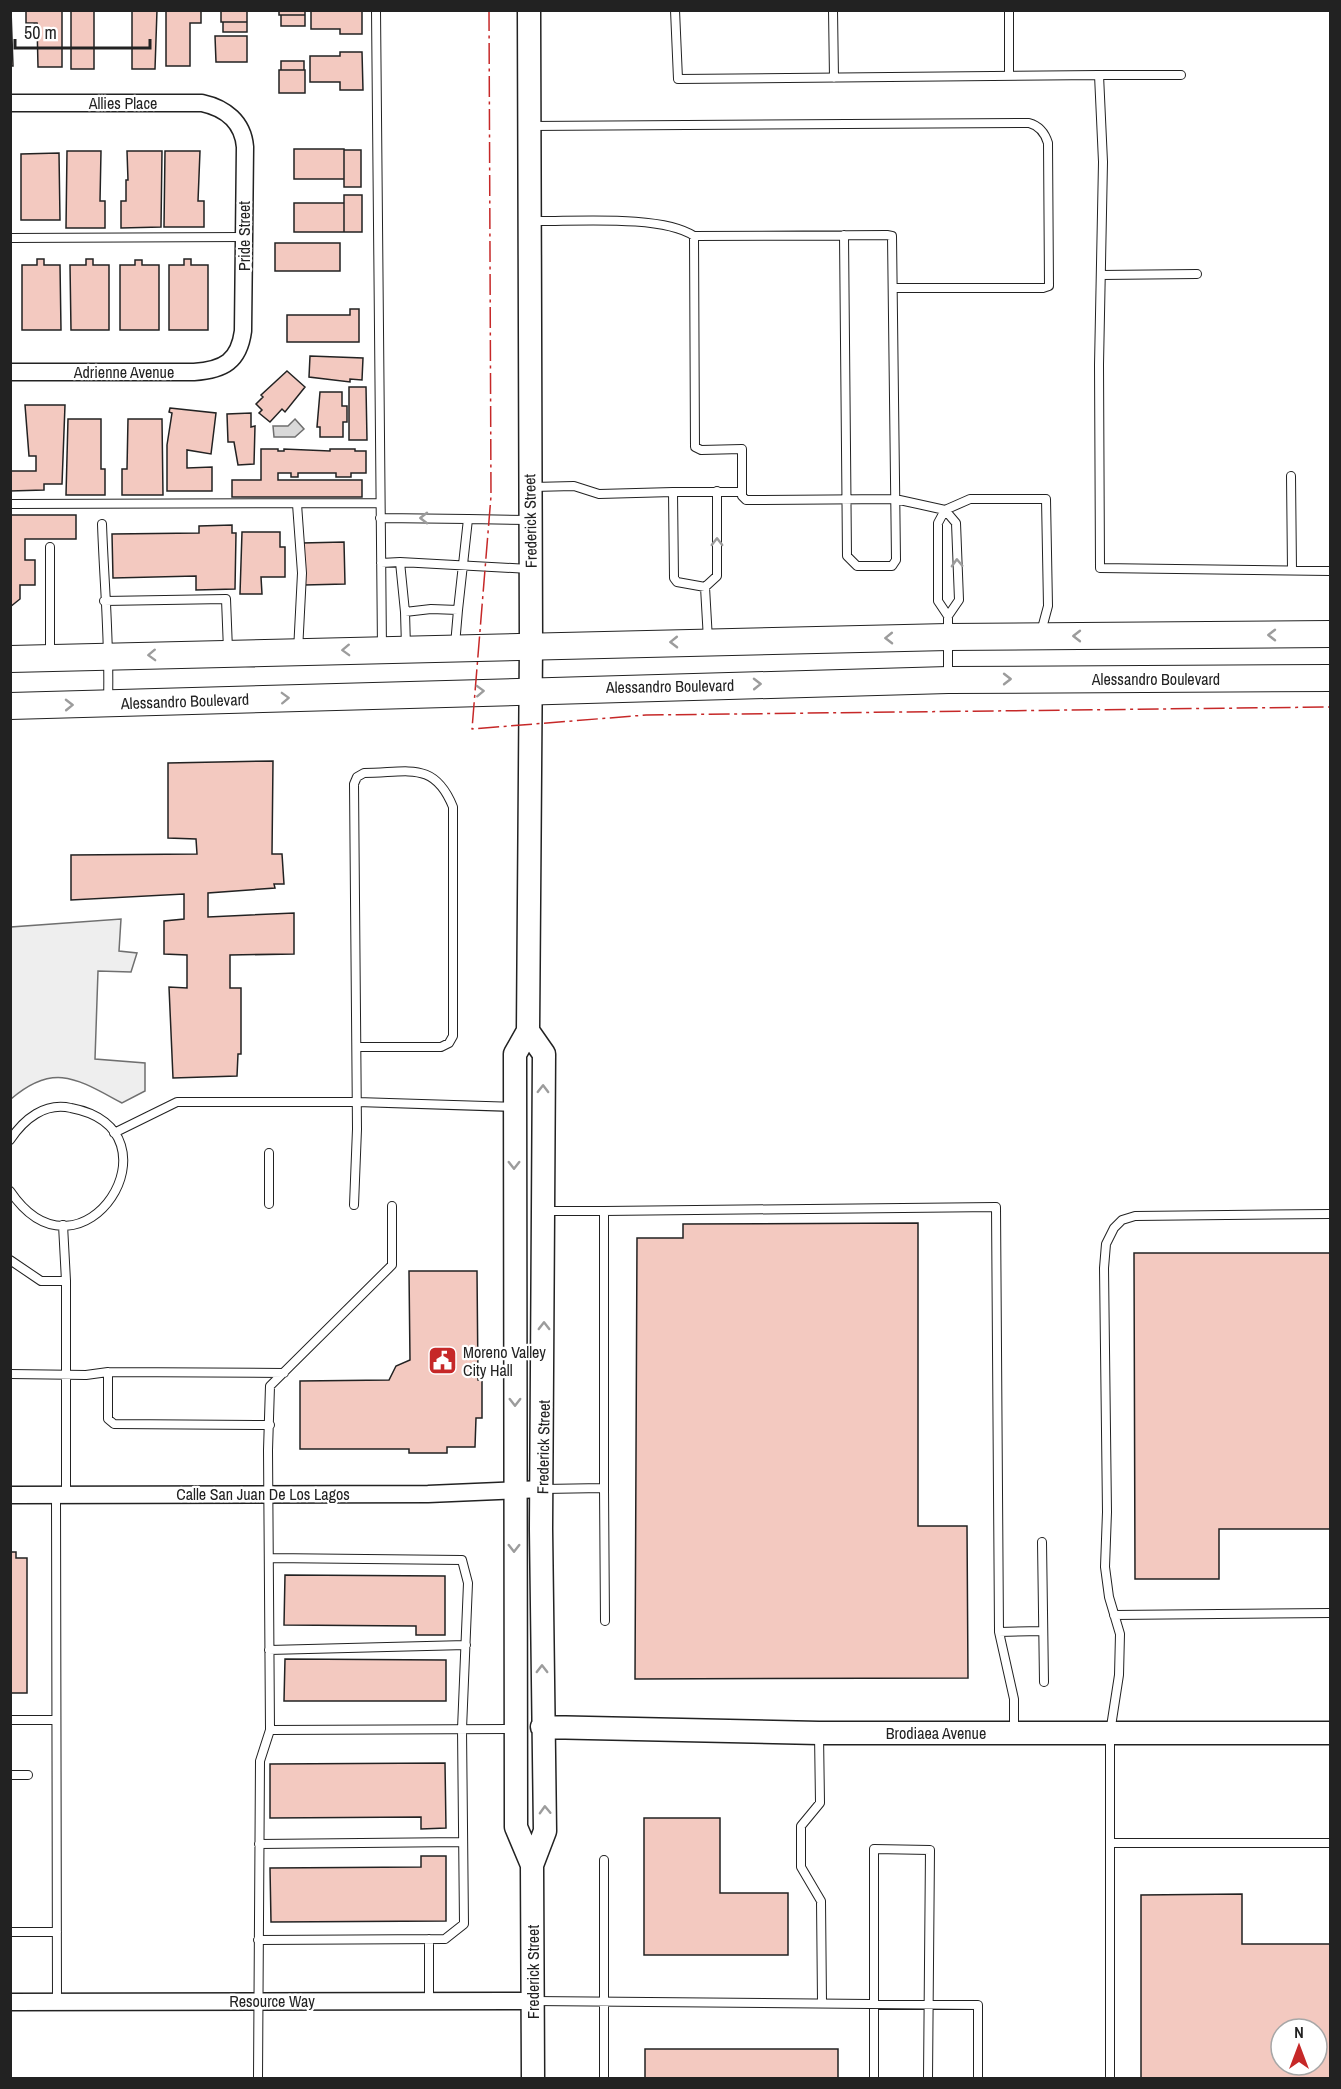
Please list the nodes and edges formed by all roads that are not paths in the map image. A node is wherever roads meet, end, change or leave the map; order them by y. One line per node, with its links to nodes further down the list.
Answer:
1 (376, 10): 30 (lane)
2 (529, 10): 12 (main road, Frederick Street)
3 (675, 10): 9 (lane)
4 (833, 10): 9 (lane)
5 (1009, 10): 8 (lane)
6 (1099, 75): 7 (lane); 8 (lane); 19 (lane)
7 (1181, 75)
8 (1009, 76): 9 (lane)
9 (834, 78)
10 (10, 104): 11 (street, Allies Place)
11 (231, 117): 16 (street, Pride Street)
12 (529, 126): 13 (main road, Frederick Street); 20 (lane)
13 (529, 221): 15 (lane); 24 (main road, Frederick Street)
14 (844, 235): 15 (lane); 20 (lane); 29 (lane)
15 (694, 236): 27 (lane)
16 (244, 237): 17 (lane); 21 (street, Pride Street)
17 (10, 238)
18 (1197, 274): 19 (lane)
19 (1101, 275): 43 (lane)
20 (894, 288): 28 (lane)
21 (234, 358): 22 (street, Adrienne Avenue)
22 (10, 372)
23 (1292, 476): 43 (lane)
24 (529, 487): 26 (lane); 36 (main road, Frederick Street)
25 (717, 491): 26 (lane); 27 (lane); 45 (lane, one-way to 25)
26 (673, 492): 45 (lane)
27 (742, 492): 29 (lane)
28 (895, 499): 29 (lane); 29 (lane); 33 (lane)
29 (846, 500)
30 (380, 503): 32 (lane); 34 (lane)
31 (10, 504): 32 (lane)
32 (297, 504): 56 (lane)
33 (945, 510): 49 (lane); 49 (lane, one-way to 33); 51 (lane)
34 (380, 518): 35 (lane, one-way to 34); 40 (lane)
35 (468, 519): 36 (lane); 41 (lane)
36 (530, 520): 42 (main road, Frederick Street)
37 (102, 524): 46 (lane)
38 (50, 548): 59 (lane)
39 (400, 562): 40 (lane); 41 (lane); 48 (lane)
40 (381, 563): 55 (lane)
41 (464, 566): 42 (lane); 47 (lane)
42 (530, 569): 53 (main road, Frederick Street)
43 (1292, 570): 44 (lane)
44 (1330, 571)
45 (705, 587): 52 (lane)
46 (104, 602): 57 (lane); 58 (lane)
47 (458, 610): 48 (lane); 54 (lane)
48 (405, 612): 55 (lane)
49 (948, 626): 51 (main road); 52 (main road, one-way to 52); 62 (lane)
50 (1330, 634): 51 (main road, one-way to 51)
51 (1040, 637)
52 (708, 641): 53 (main road, one-way to 53)
53 (531, 644): 54 (main road); 63 (main road, Frederick Street)
54 (455, 646): 55 (main road)
55 (394, 648): 56 (main road, one-way to 56)
56 (297, 651): 57 (main road)
57 (228, 653): 58 (main road, one-way to 58)
58 (109, 656): 59 (main road); 64 (lane)
59 (50, 658): 60 (main road)
60 (10, 659)
61 (1330, 678): 62 (main road, Alessandro Boulevard, one-way to 61)
62 (948, 680): 63 (main road, Alessandro Boulevard, one-way to 62)
63 (530, 690): 64 (main road, Alessandro Boulevard, one-way to 63); 66 (main road, Frederick Street)
64 (108, 704): 65 (main road, Alessandro Boulevard, one-way to 64)
65 (10, 706)
66 (528, 1031): 69 (main road, Frederick Street); 77 (main road, Frederick Street, one-way to 66)
67 (357, 1047): 67 (lane); 68 (lane)
68 (357, 1102): 69 (lane); 70 (lane); 75 (lane)
69 (514, 1107): 83 (main road); 91 (main road, Frederick Street, one-way to 91)
70 (114, 1133): 71 (lane); 80 (lane)
71 (10, 1140)
72 (269, 1153): 74 (lane)
73 (10, 1191): 80 (lane)
74 (269, 1204)
75 (354, 1204)
76 (392, 1206): 85 (lane)
77 (543, 1210): 78 (lane); 83 (main road, Frederick Street)
78 (604, 1211): 89 (lane); 101 (lane)
79 (1330, 1214): 98 (lane)
80 (63, 1225): 82 (lane)
81 (10, 1260): 82 (lane)
82 (66, 1281): 87 (lane)
83 (544, 1291): 90 (main road, Frederick Street, one-way to 83)
84 (108, 1372): 85 (lane); 87 (lane); 88 (lane)
85 (284, 1373): 88 (lane)
86 (10, 1374): 87 (lane)
87 (65, 1375): 94 (lane)
88 (270, 1425): 92 (lane)
89 (604, 1488): 90 (lane); 99 (lane)
90 (542, 1489): 91 (street, Calle San Juan De Los Lagos); 107 (main road, Frederick Street, one-way to 90)
91 (516, 1490): 92 (street, Calle San Juan De Los Lagos); 109 (main road, Frederick Street, one-way to 109)
92 (268, 1494): 94 (street, Calle San Juan De Los Lagos); 96 (lane)
93 (10, 1495): 94 (street, Calle San Juan De Los Lagos)
94 (61, 1495): 106 (lane)
95 (1042, 1542): 100 (lane)
96 (269, 1558): 102 (lane); 103 (lane)
97 (1330, 1612): 98 (lane)
98 (1114, 1615): 113 (lane)
99 (605, 1621)
100 (1043, 1631): 101 (lane); 104 (lane)
101 (999, 1632): 112 (lane)
102 (465, 1645): 103 (lane); 108 (lane)
103 (269, 1650): 110 (lane)
104 (1044, 1682)
105 (10, 1720): 106 (lane)
106 (56, 1720): 124 (lane)
107 (542, 1727): 111 (main road, Brodiaea Avenue); 122 (main road, Frederick Street, one-way to 107)
108 (462, 1729): 109 (lane); 110 (lane); 117 (lane)
109 (515, 1729): 122 (main road, Frederick Street)
110 (270, 1730): 120 (lane)
111 (819, 1733): 112 (main road, Brodiaea Avenue); 133 (lane)
112 (1014, 1733): 113 (main road, Brodiaea Avenue)
113 (1110, 1733): 114 (main road, Brodiaea Avenue); 118 (lane)
114 (1330, 1733)
115 (10, 1775): 116 (lane)
116 (28, 1775)
117 (463, 1842): 120 (lane); 125 (lane)
118 (1110, 1843): 119 (lane); 142 (lane)
119 (1330, 1843)
120 (260, 1844): 126 (lane)
121 (604, 1860): 130 (lane)
122 (532, 1865): 129 (main road, Frederick Street)
123 (10, 1932): 124 (lane)
124 (57, 1932): 132 (lane)
125 (429, 1939): 126 (lane); 128 (lane)
126 (258, 1940): 127 (lane)
127 (258, 2001): 128 (street, Resource Way); 132 (street, Resource Way); 136 (lane)
128 (429, 2001): 129 (street, Resource Way)
129 (533, 2001): 130 (lane); 137 (main road, Frederick Street)
130 (604, 2001): 133 (lane); 138 (lane)
131 (10, 2002): 132 (street, Resource Way)
132 (57, 2002)
133 (822, 2002): 134 (lane)
134 (874, 2002): 135 (lane); 135 (lane); 139 (lane)
135 (928, 2002): 140 (lane); 141 (lane)
136 (258, 2079)
137 (533, 2079)
138 (604, 2079)
139 (874, 2079)
140 (928, 2079)
141 (978, 2079)
142 (1110, 2079)

